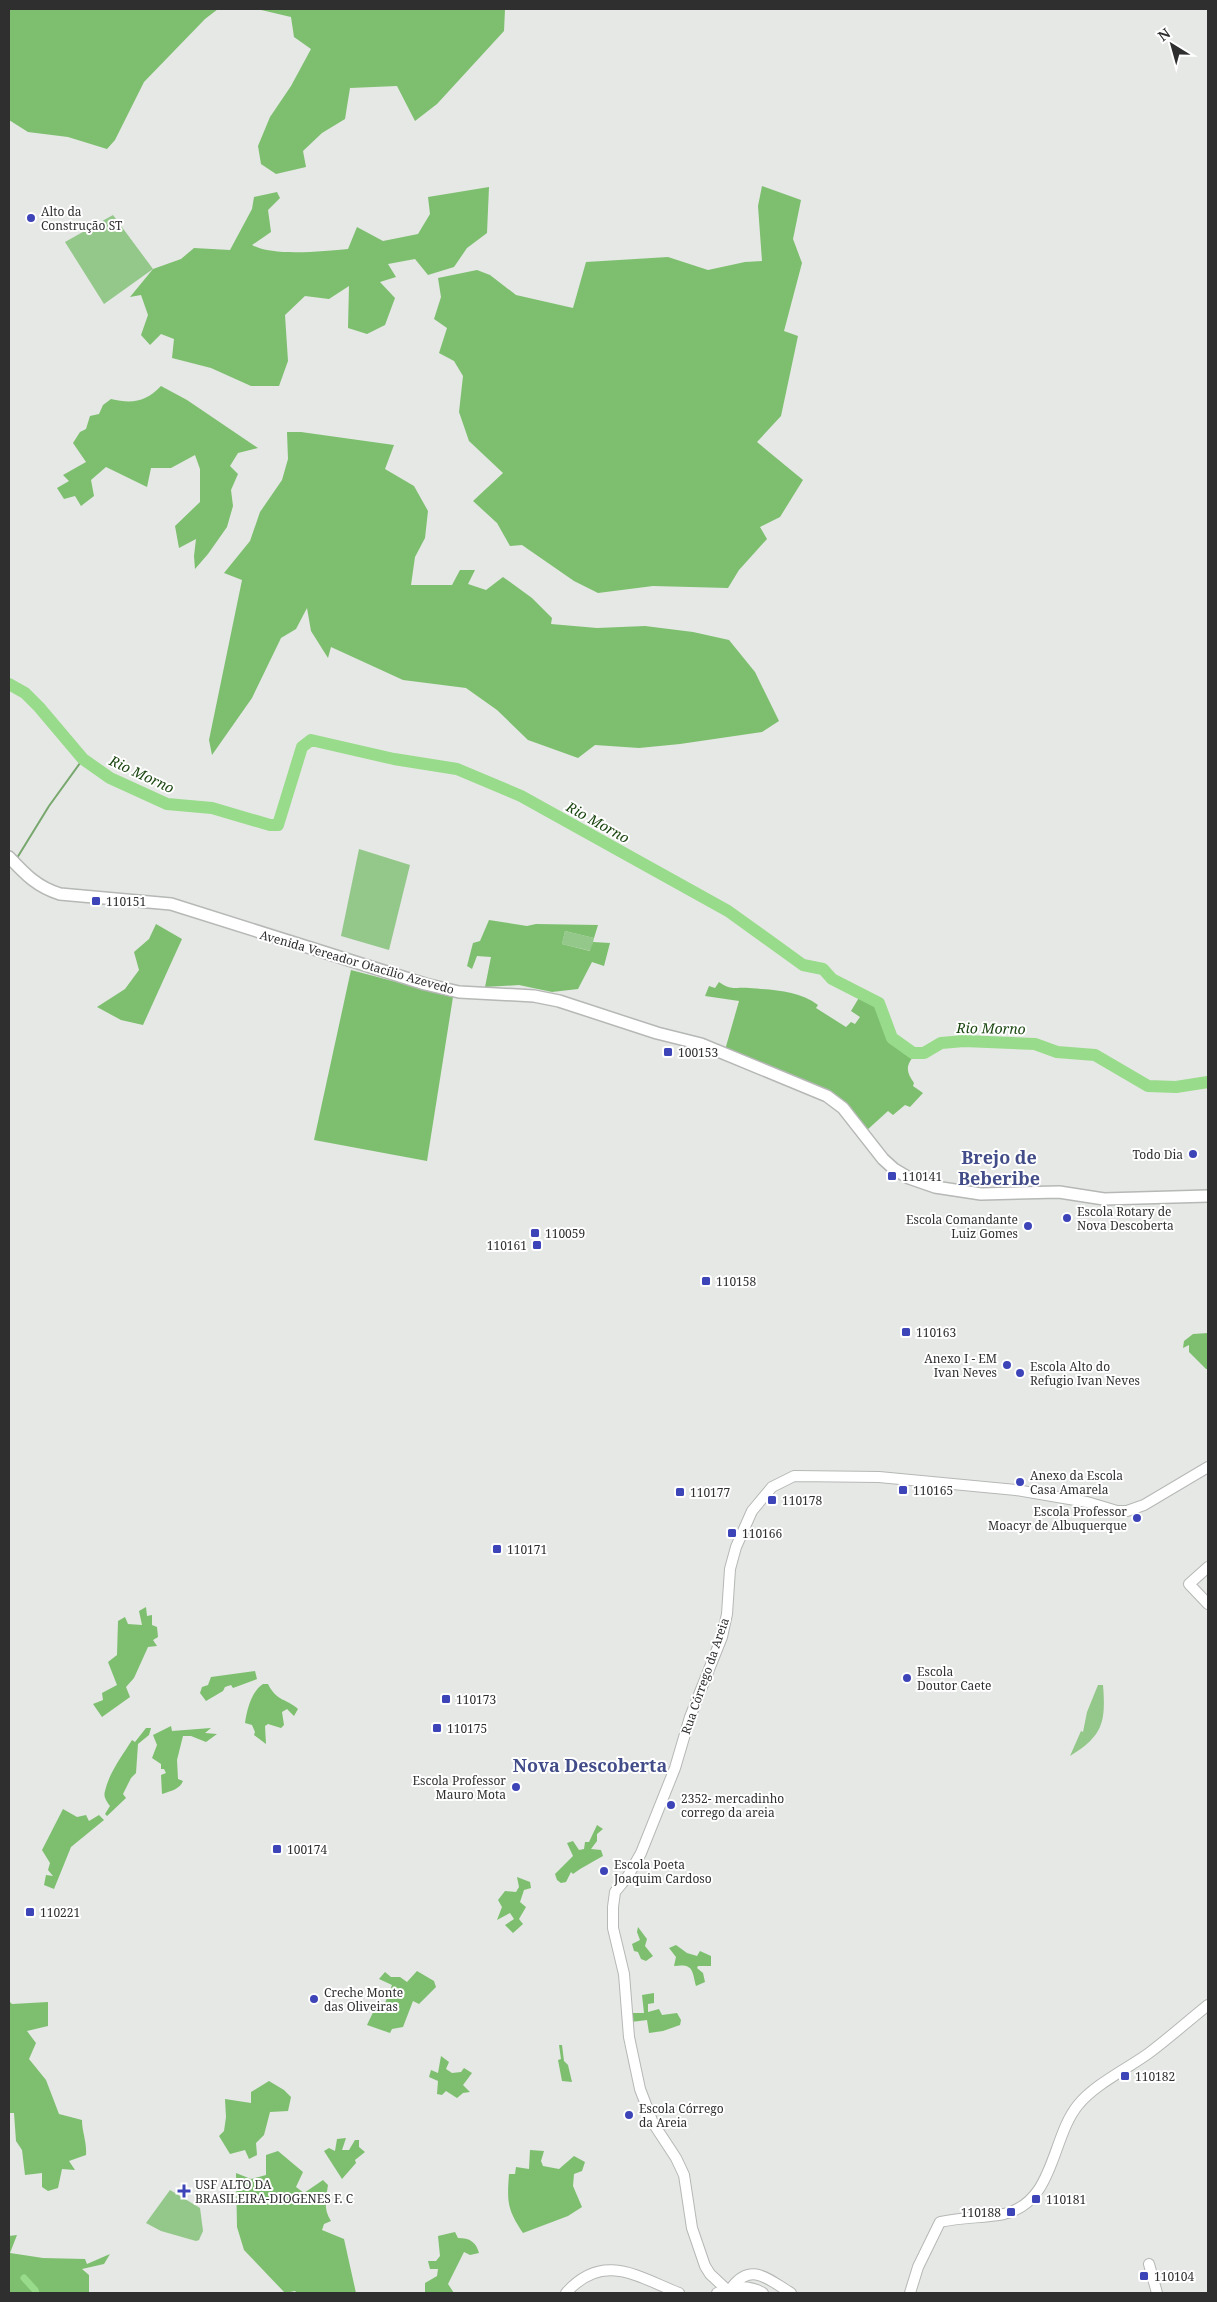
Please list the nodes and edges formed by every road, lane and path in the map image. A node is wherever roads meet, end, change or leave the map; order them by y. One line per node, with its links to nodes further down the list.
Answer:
1 (9, 858): 2 (main road, Avenida Vereador Otacílio Azevedo)
2 (1208, 1196)
3 (1208, 1467): 8 (street, Rua Córrego da Areia)
4 (1208, 1567): 5 (street)
5 (1208, 1604)
6 (1208, 2005): 13 (street)
7 (1148, 2264): 14 (street)
8 (725, 2290): 11 (street); 12 (street)
9 (566, 2293): 10 (street)
10 (679, 2293)
11 (763, 2293)
12 (791, 2293)
13 (910, 2293)
14 (1156, 2293)

